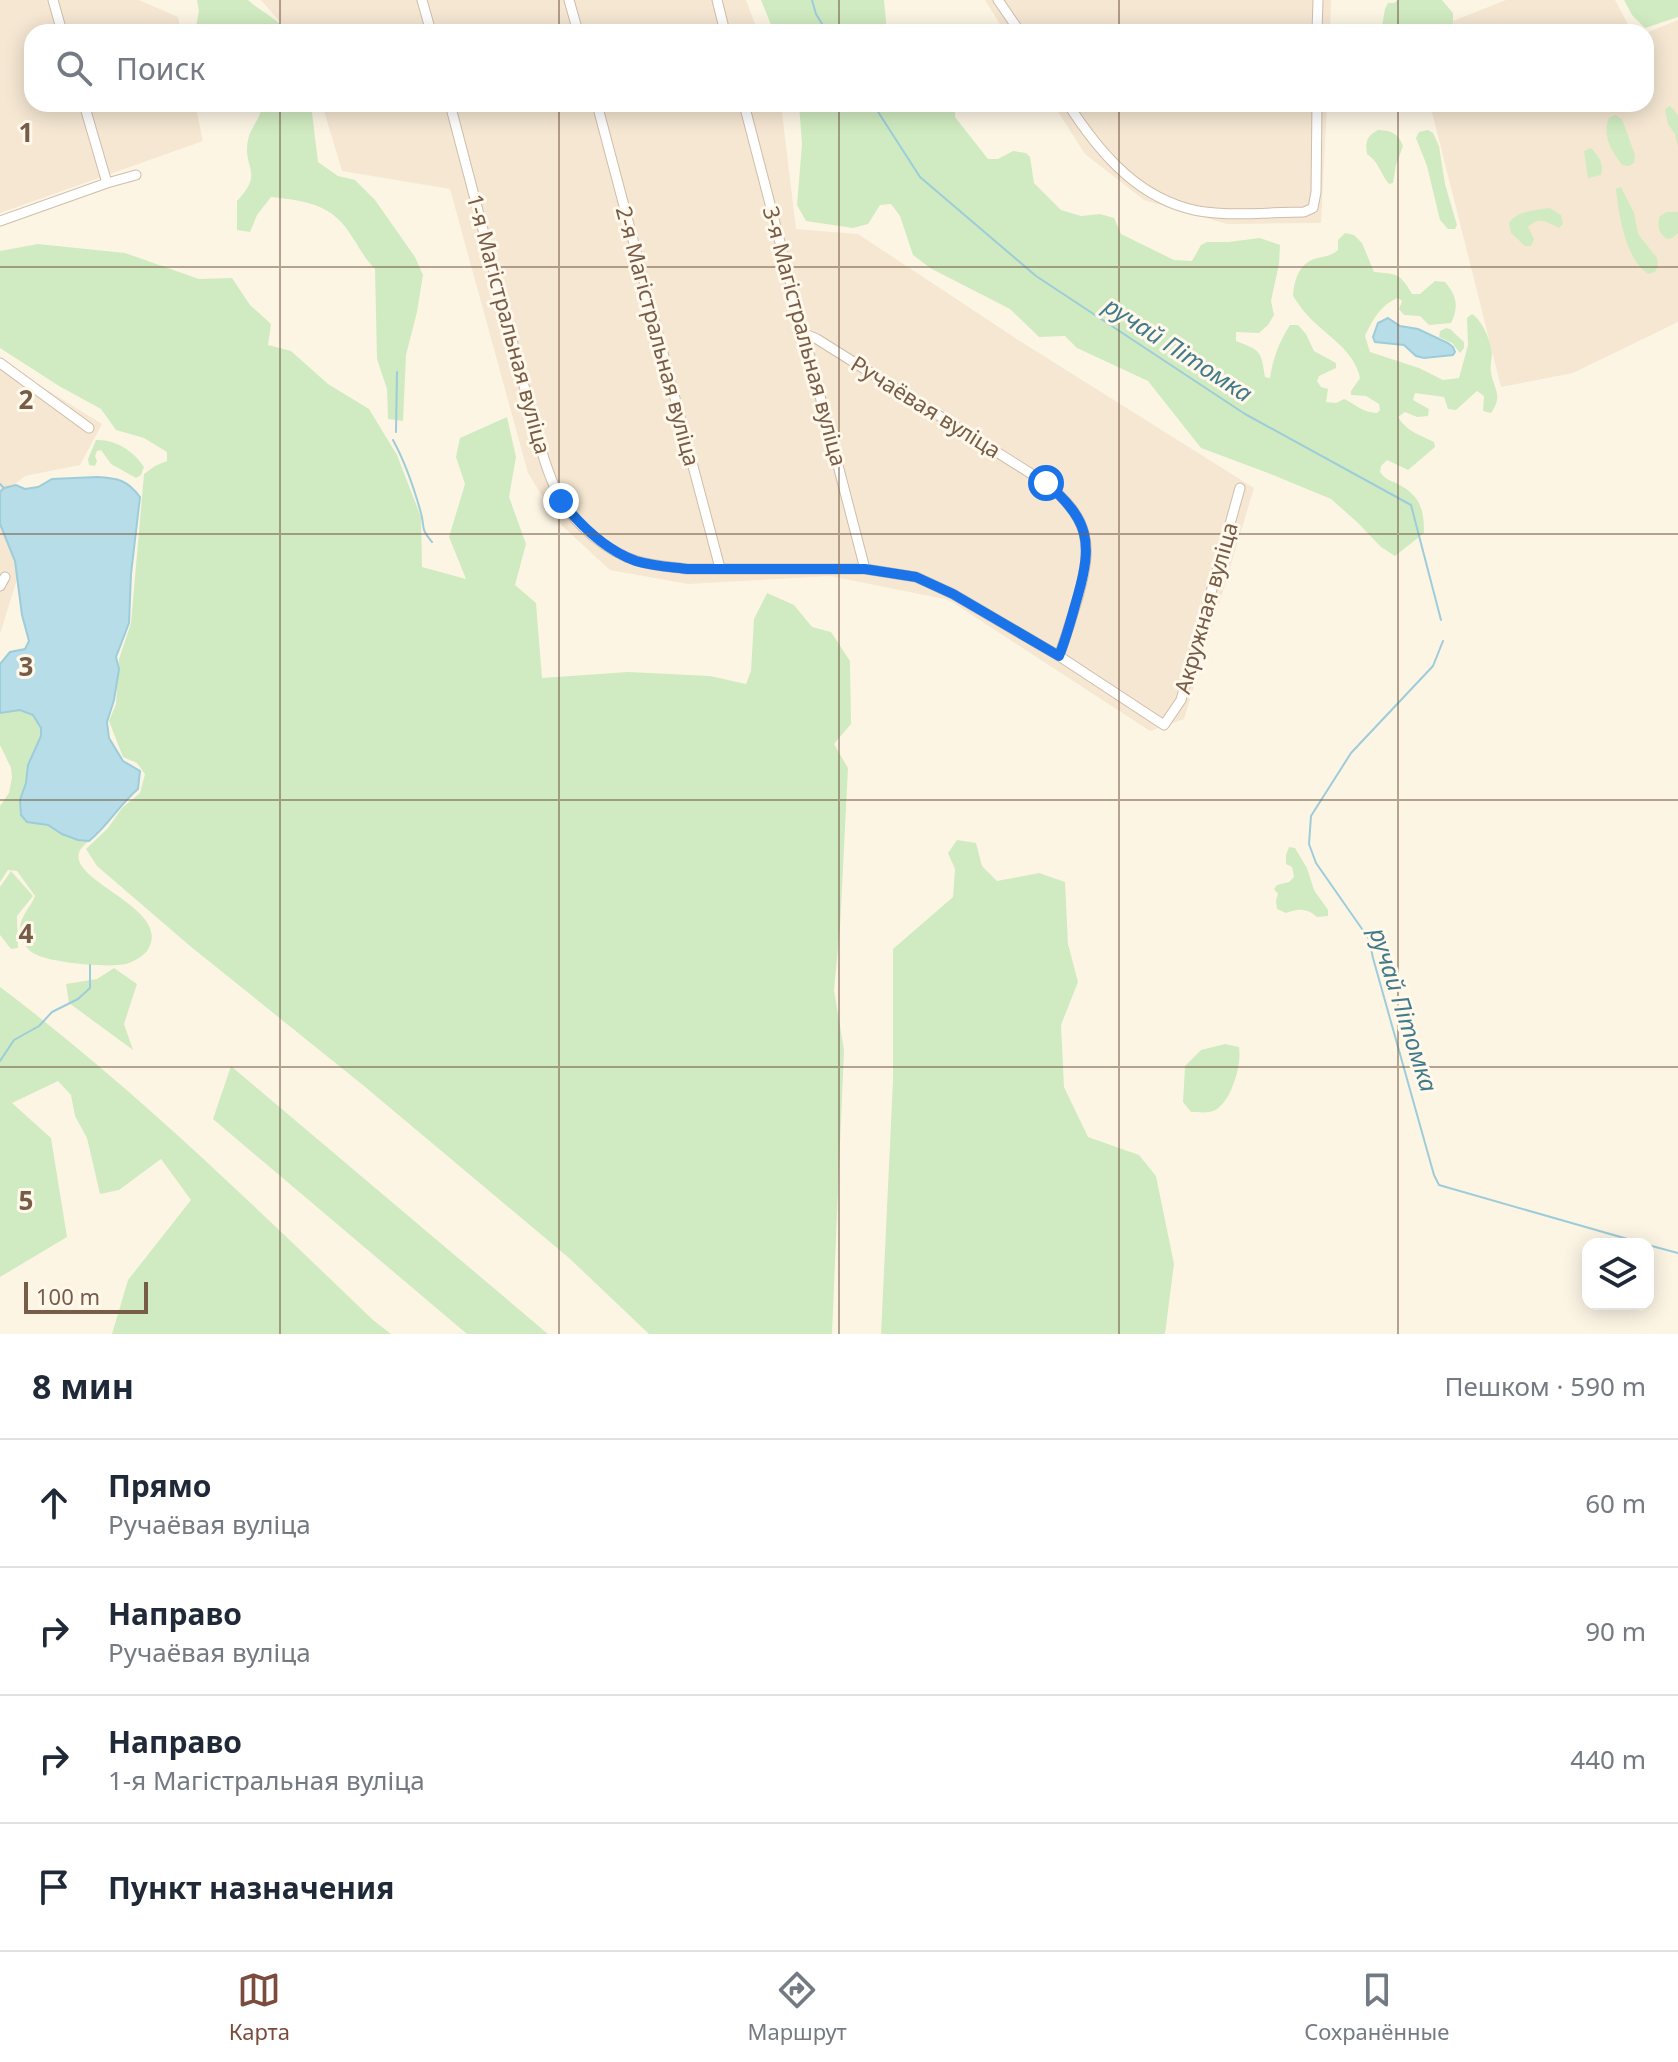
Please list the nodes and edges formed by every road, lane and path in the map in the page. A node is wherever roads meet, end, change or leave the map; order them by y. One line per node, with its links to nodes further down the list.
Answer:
1 (53, 0): 7 (street)
2 (422, 0): 8 (street)
3 (569, 0): 9 (street)
4 (717, 0): 10 (street)
5 (998, 0): 11 (street)
6 (1318, 0): 12 (street)
7 (60, 24)
8 (429, 24)
9 (576, 24)
10 (723, 24)
11 (1014, 24)
12 (1317, 24)
13 (86, 112): 20 (street)
14 (452, 112): 26 (street, 1-я Магістральная вуліца)
15 (599, 112): 26 (street, 2-я Магістральная вуліца)
16 (746, 112): 22 (street, 3-я Магістральная вуліца)
17 (1073, 112): 18 (street)
18 (1317, 112)
19 (136, 175): 20 (street)
20 (107, 183): 21 (street)
21 (0, 221)
22 (805, 334): 27 (street, 3-я Магістральная вуліца); 28 (street, Ручаёвая вуліца)
23 (0, 363): 24 (street)
24 (89, 428)
25 (1240, 488): 29 (street, Акружная вуліца)
26 (720, 568): 27 (street, 1-я Магістральная вуліца)
27 (865, 569): 28 (street, 1-я Магістральная вуліца)
28 (1059, 656): 29 (street, 1-я Магістральная вуліца)
29 (1164, 725)

